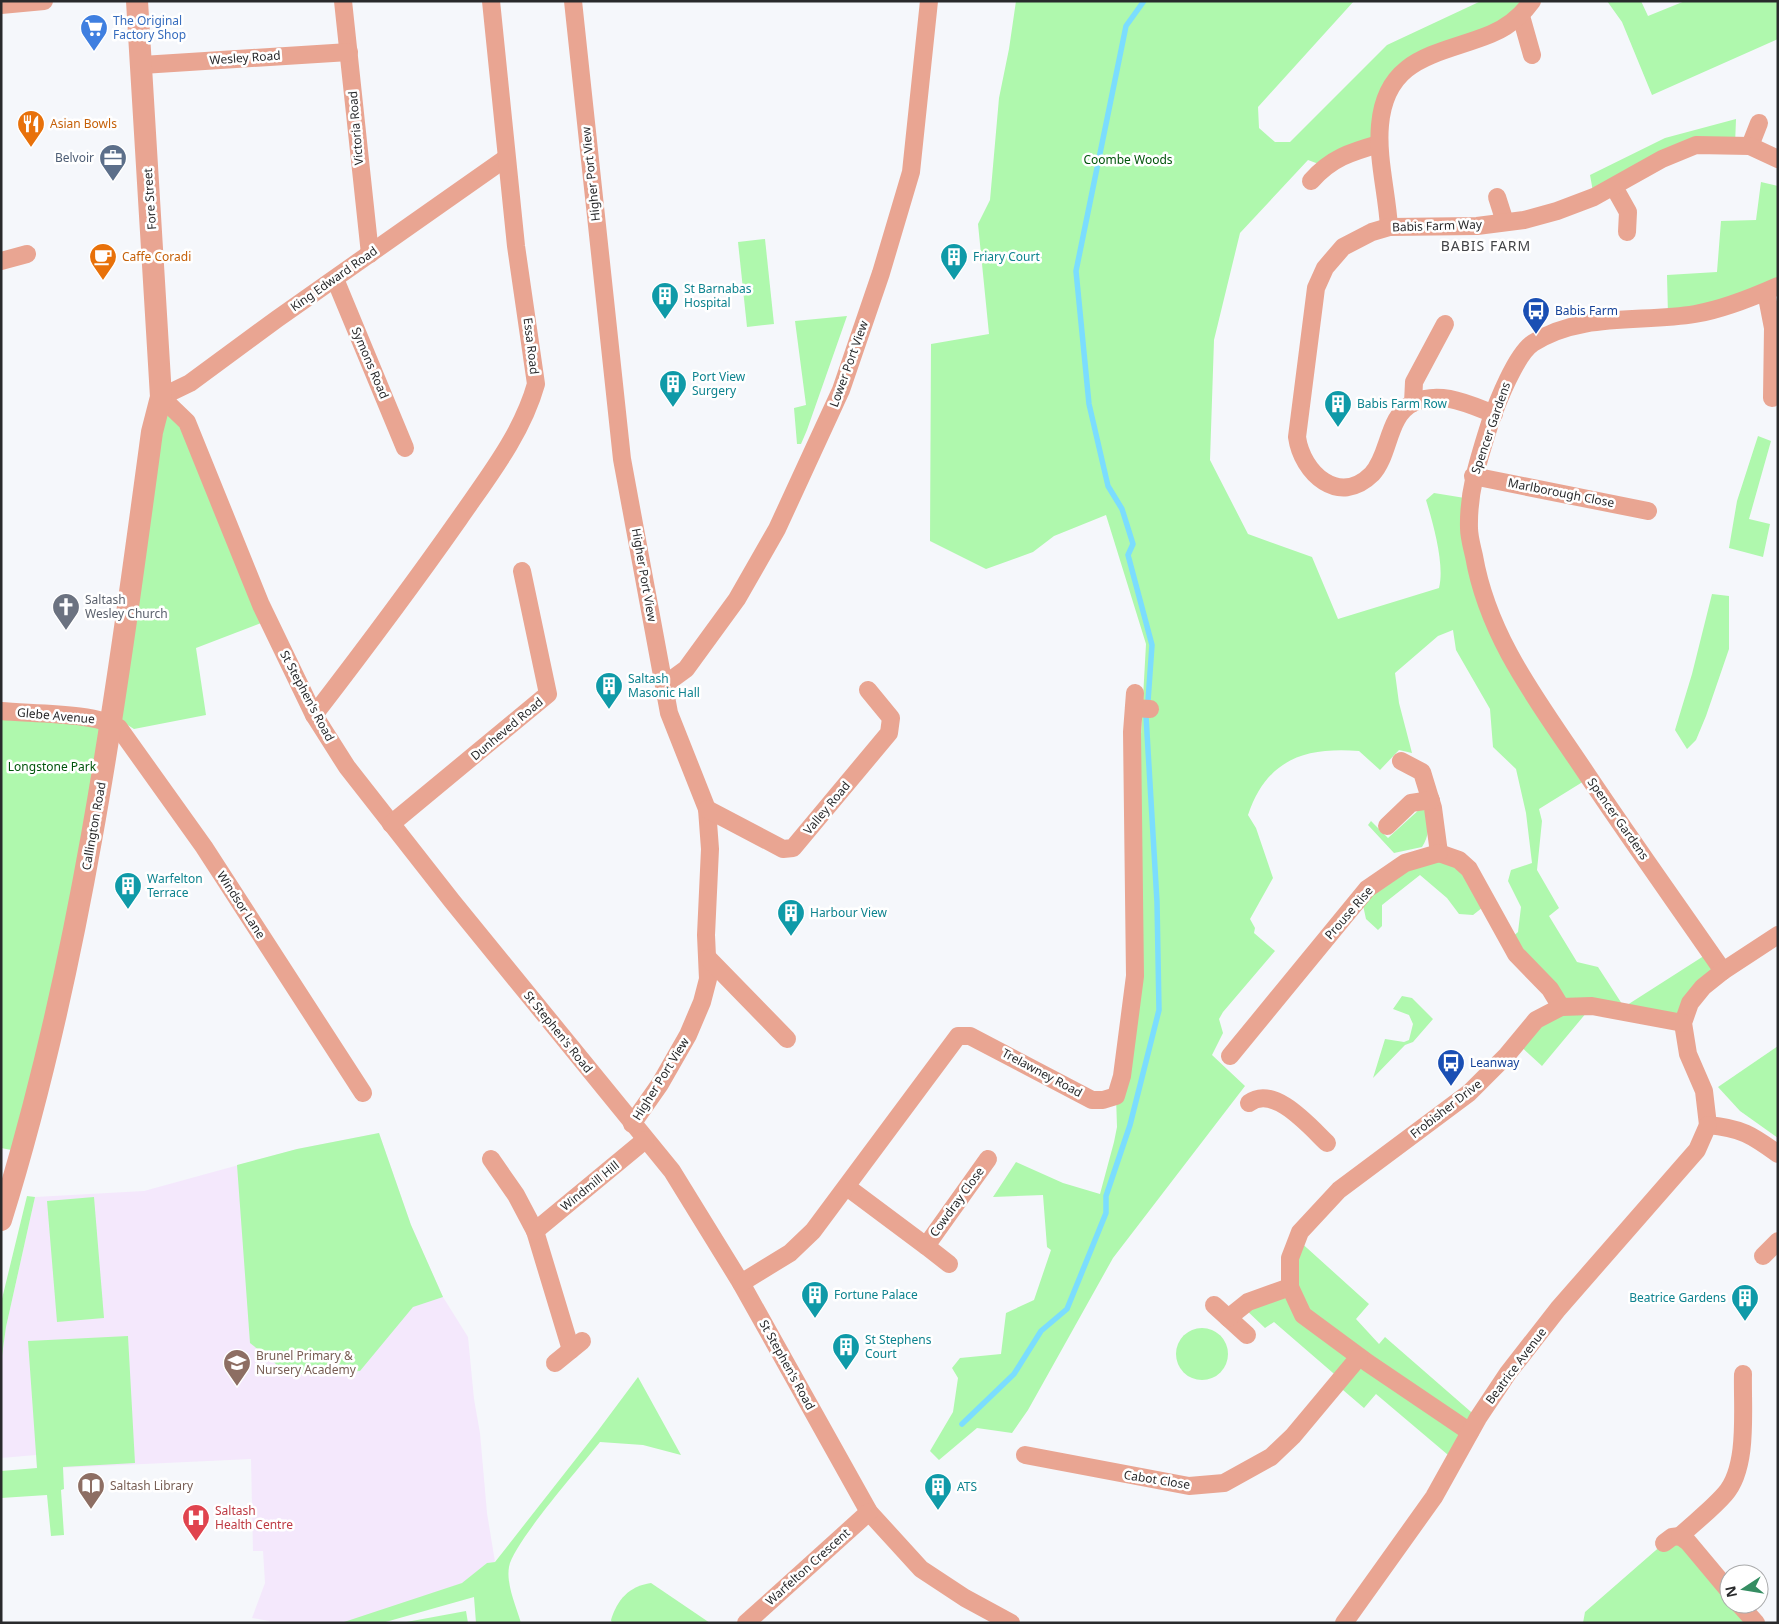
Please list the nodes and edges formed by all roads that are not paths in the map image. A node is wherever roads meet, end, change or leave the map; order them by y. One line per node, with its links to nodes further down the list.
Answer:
1 (44, 1): 8 (street)
2 (137, 1): 12 (street, Fore Street)
3 (343, 1): 10 (street, Victoria Road)
4 (491, 1): 16 (street, Essa Road)
5 (573, 1): 38 (street, Higher Port View)
6 (929, 1): 38 (street, Lower Port View)
7 (1532, 1): 9 (street)
8 (1, 5)
9 (1521, 16): 11 (street); 14 (street)
10 (349, 52): 12 (street, Wesley Road); 25 (street, Victoria Road)
11 (1532, 55)
12 (142, 65): 30 (street, Fore Street)
13 (1759, 123): 15 (street)
14 (1379, 144): 18 (street); 22 (street)
15 (1750, 146): 17 (street, Babis Farm Way); 19 (street, Babis Farm Way)
16 (506, 158): 25 (street, King Edward Road); 42 (street, Essa Road)
17 (1778, 159)
18 (1311, 181)
19 (1614, 187): 21 (street, Babis Farm Way); 23 (street)
20 (1497, 197): 21 (street)
21 (1505, 222): 22 (street, Babis Farm Way)
22 (1389, 227): 32 (street, Babis Farm Way)
23 (1627, 232)
24 (26, 254): 26 (street)
25 (370, 254): 27 (street, King Edward Road)
26 (1, 261)
27 (335, 279): 30 (street, King Edward Road); 34 (street, Symons Road)
28 (1772, 289): 31 (street); 33 (street, Spencer Gardens)
29 (1445, 324): 32 (street)
30 (161, 397): 42 (street, St Stephen's Road); 43 (street, Callington Road)
31 (1772, 398)
32 (1413, 403): 33 (street)
33 (1494, 414): 35 (street, Spencer Gardens)
34 (404, 448)
35 (1473, 476): 36 (street, Marlborough Close); 52 (street, Spencer Gardens)
36 (1648, 511)
37 (522, 571): 47 (street, Dunheved Road)
38 (664, 684): 46 (street, Higher Port View)
39 (868, 690): 46 (street, Valley Road)
40 (1140, 704): 66 (street, Trelawney Road)
41 (1, 711): 43 (street, Glebe Avenue)
42 (314, 714): 47 (street, St Stephen's Road)
43 (111, 722): 57 (street, Windsor Lane); 67 (street, Callington Road)
44 (1401, 760): 45 (street)
45 (1430, 800): 48 (street); 49 (street)
46 (707, 809): 51 (street, Higher Port View)
47 (391, 824): 59 (street, St Stephen's Road)
48 (1387, 826)
49 (1439, 853): 53 (street); 56 (street, Prouse Rise)
50 (1778, 935): 52 (street)
51 (708, 958): 55 (street); 59 (street, Higher Port View)
52 (1723, 971): 54 (street)
53 (1561, 1007): 54 (street, Frobisher Drive); 74 (street, Frobisher Drive)
54 (1683, 1023): 60 (street)
55 (787, 1040)
56 (1230, 1056)
57 (363, 1093)
58 (1249, 1103): 62 (street)
59 (632, 1124): 61 (street, St Stephen's Road)
60 (1708, 1125): 63 (street); 81 (street, Beatrice Avenue)
61 (645, 1140): 68 (street, Windmill Hill); 73 (street, St Stephen's Road)
62 (1328, 1143)
63 (1778, 1154)
64 (491, 1159): 68 (street)
65 (988, 1159): 70 (street, Cowdray Close)
66 (847, 1187): 70 (street, Cowdray Close); 73 (street, Trelawney Road)
67 (1, 1220)
68 (535, 1231): 79 (street)
69 (1778, 1240): 71 (street)
70 (926, 1246): 72 (street, Cowdray Close)
71 (1763, 1256)
72 (949, 1264)
73 (741, 1283): 83 (street, St Stephen's Road)
74 (1290, 1287): 76 (street); 78 (street, Frobisher Drive)
75 (1214, 1305): 76 (street)
76 (1228, 1318): 77 (street)
77 (1247, 1335)
78 (1359, 1357): 81 (street, Frobisher Drive); 82 (street, Cabot Close)
79 (555, 1363)
80 (1743, 1374): 84 (street)
81 (1470, 1432): 89 (street, Beatrice Avenue)
82 (1026, 1455)
83 (870, 1512): 87 (street, Warfelton Crescent); 88 (street, St Stephen's Road)
84 (1680, 1536): 85 (street); 86 (street)
85 (1664, 1543)
86 (1719, 1581)
87 (746, 1623)
88 (1011, 1623)
89 (1344, 1623)

